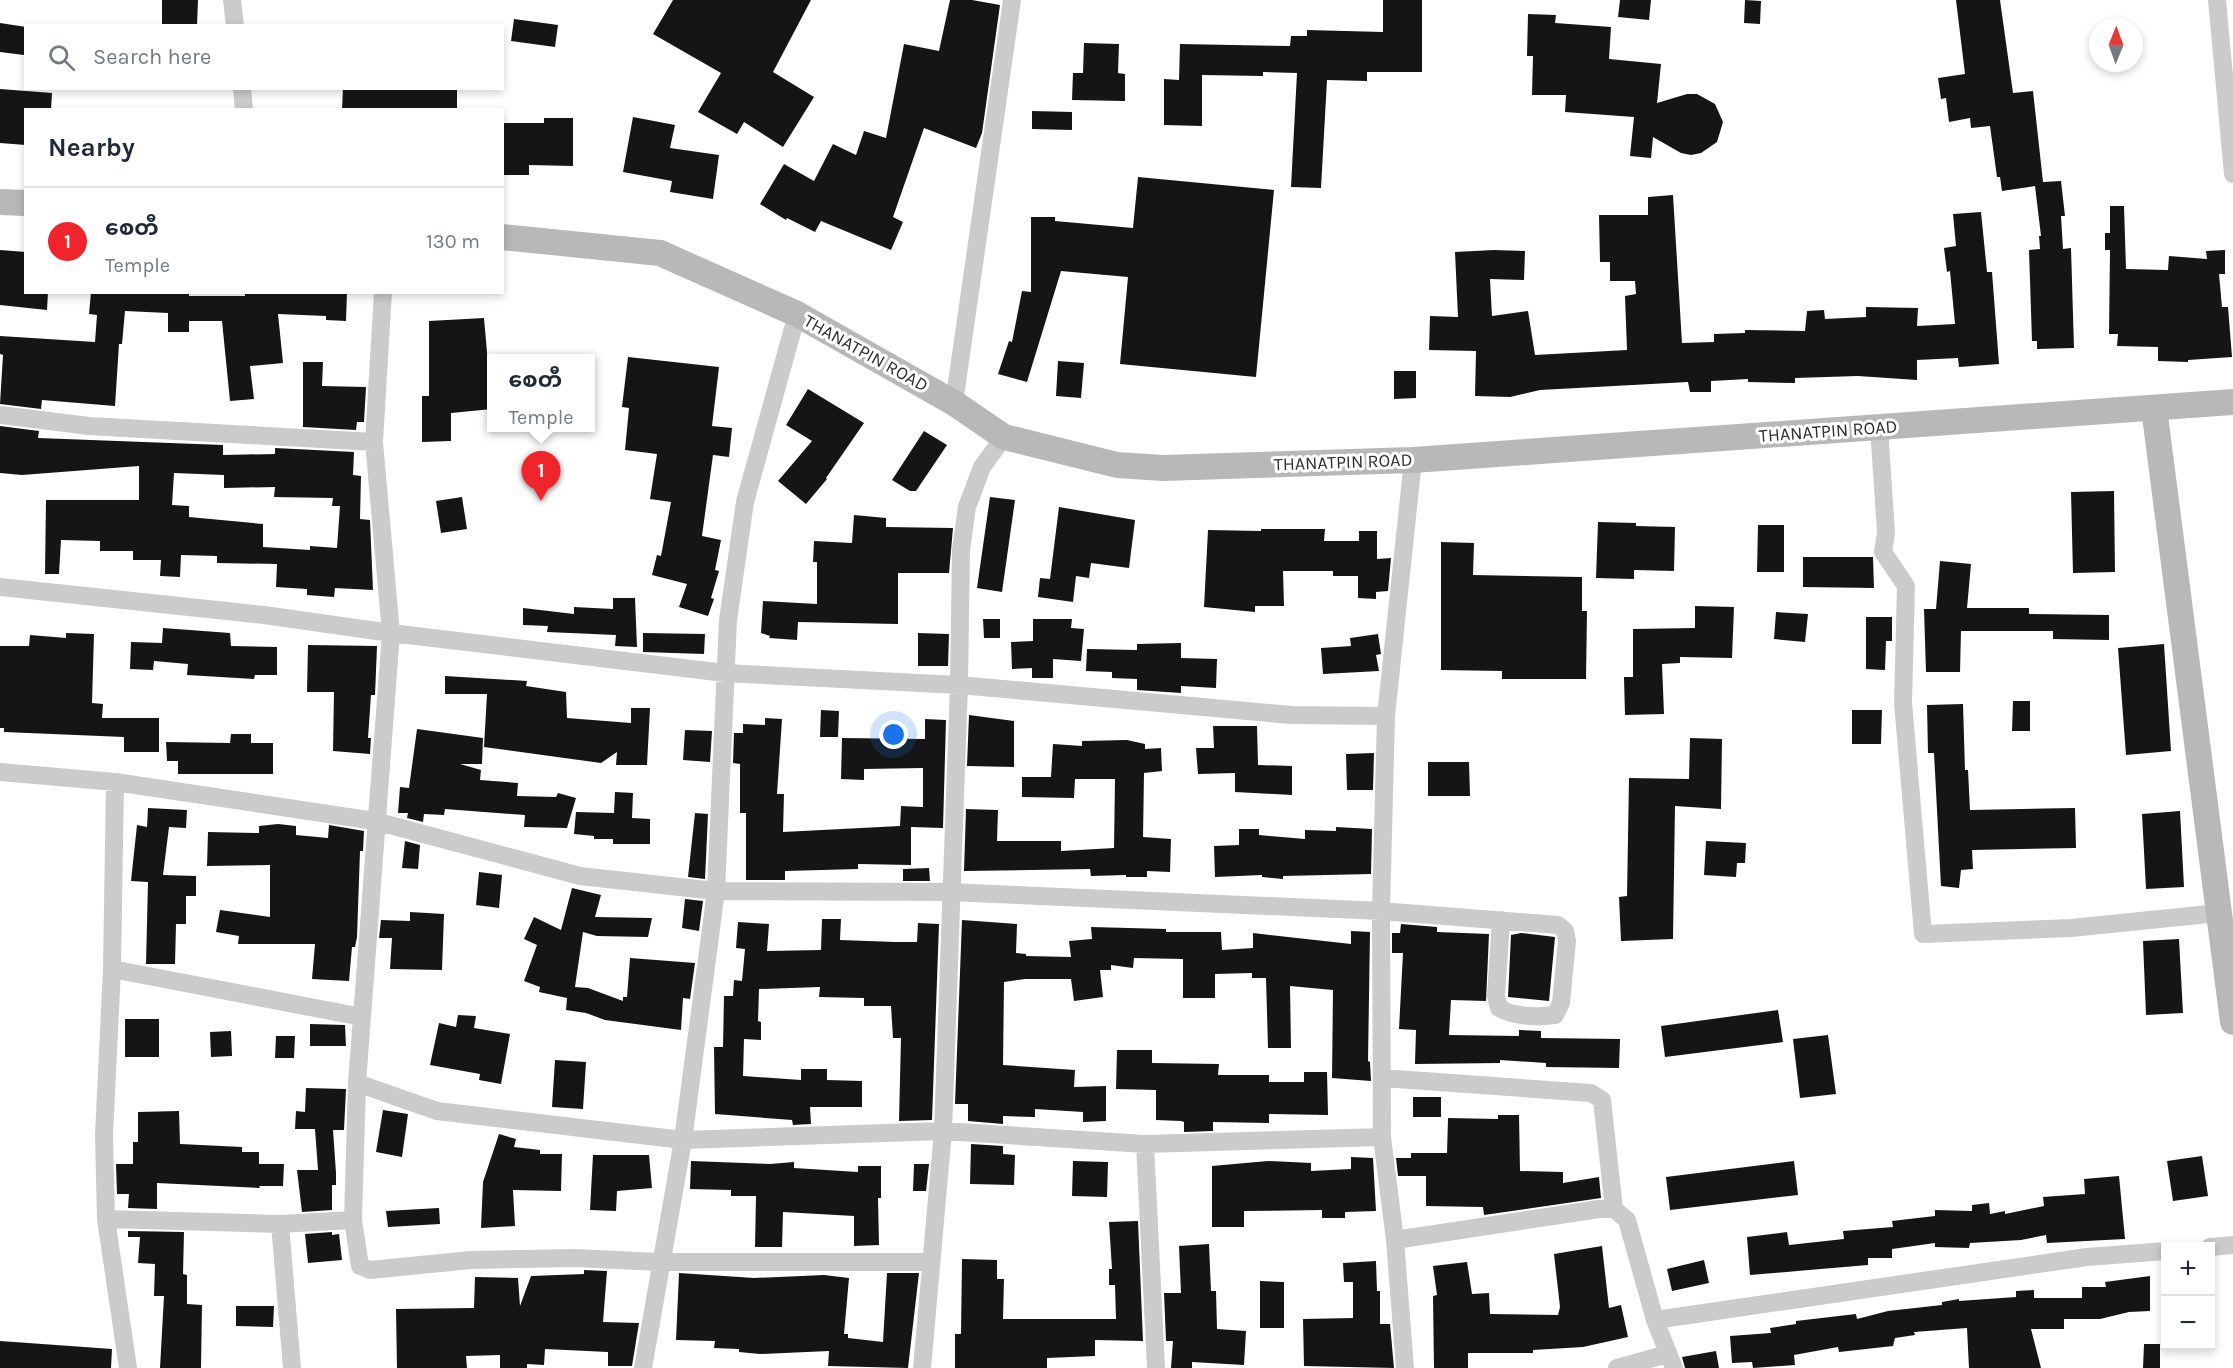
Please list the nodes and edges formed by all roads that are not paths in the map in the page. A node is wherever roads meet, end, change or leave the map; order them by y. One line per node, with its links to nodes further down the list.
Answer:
1 (232, 0): 4 (street)
2 (1012, 0): 14 (street)
3 (2217, 0): 7 (street)
4 (235, 24)
5 (242, 90): 6 (street)
6 (244, 108)
7 (2233, 174)
8 (0, 202): 9 (main road)
9 (24, 203)
10 (504, 237): 12 (main road, THANATPIN ROAD)
11 (383, 294): 19 (street)
12 (797, 314): 14 (main road, THANATPIN ROAD); 23 (street)
13 (2233, 402): 15 (main road, THANATPIN ROAD)
14 (954, 403): 18 (main road, THANATPIN ROAD)
15 (2154, 408): 17 (main road, THANATPIN ROAD); 32 (main road)
16 (0, 415): 19 (street)
17 (1879, 427): 20 (main road, THANATPIN ROAD); 32 (street)
18 (1004, 437): 20 (main road, THANATPIN ROAD); 24 (street)
19 (374, 442): 22 (street)
20 (1413, 460): 25 (street)
21 (0, 587): 22 (street)
22 (391, 633): 23 (street); 28 (street)
23 (725, 673): 24 (street); 29 (street)
24 (959, 685): 25 (street); 30 (street)
25 (1386, 716): 31 (street)
26 (0, 772): 27 (street)
27 (115, 782): 28 (street); 34 (street)
28 (375, 821): 29 (street); 35 (street)
29 (716, 891): 30 (street); 41 (street)
30 (950, 892): 31 (street); 39 (street)
31 (1381, 911): 33 (street); 37 (street)
32 (2219, 913): 36 (main road)
33 (1501, 921): 33 (street)
34 (112, 969): 35 (street); 44 (street)
35 (362, 1017): 38 (street)
36 (2233, 1022)
37 (1382, 1078): 40 (street); 43 (street)
38 (357, 1083): 41 (street); 45 (street)
39 (943, 1131): 41 (street); 42 (street); 52 (street)
40 (1383, 1137): 42 (street); 47 (street)
41 (683, 1140): 51 (street)
42 (1145, 1144): 59 (street)
43 (1614, 1209): 47 (street); 53 (street)
44 (106, 1219): 46 (street); 55 (street)
45 (353, 1220): 46 (street); 51 (street)
46 (280, 1224): 56 (street)
47 (1395, 1240): 60 (street)
48 (2233, 1245): 49 (street)
49 (2215, 1247)
50 (2161, 1251): 53 (street)
51 (660, 1262): 52 (street); 57 (street)
52 (931, 1262): 58 (street)
53 (1655, 1320): 54 (street)
54 (1671, 1361): 61 (street)
55 (128, 1368)
56 (292, 1368)
57 (643, 1368)
58 (922, 1368)
59 (1156, 1368)
60 (1404, 1368)
61 (1617, 1368)

